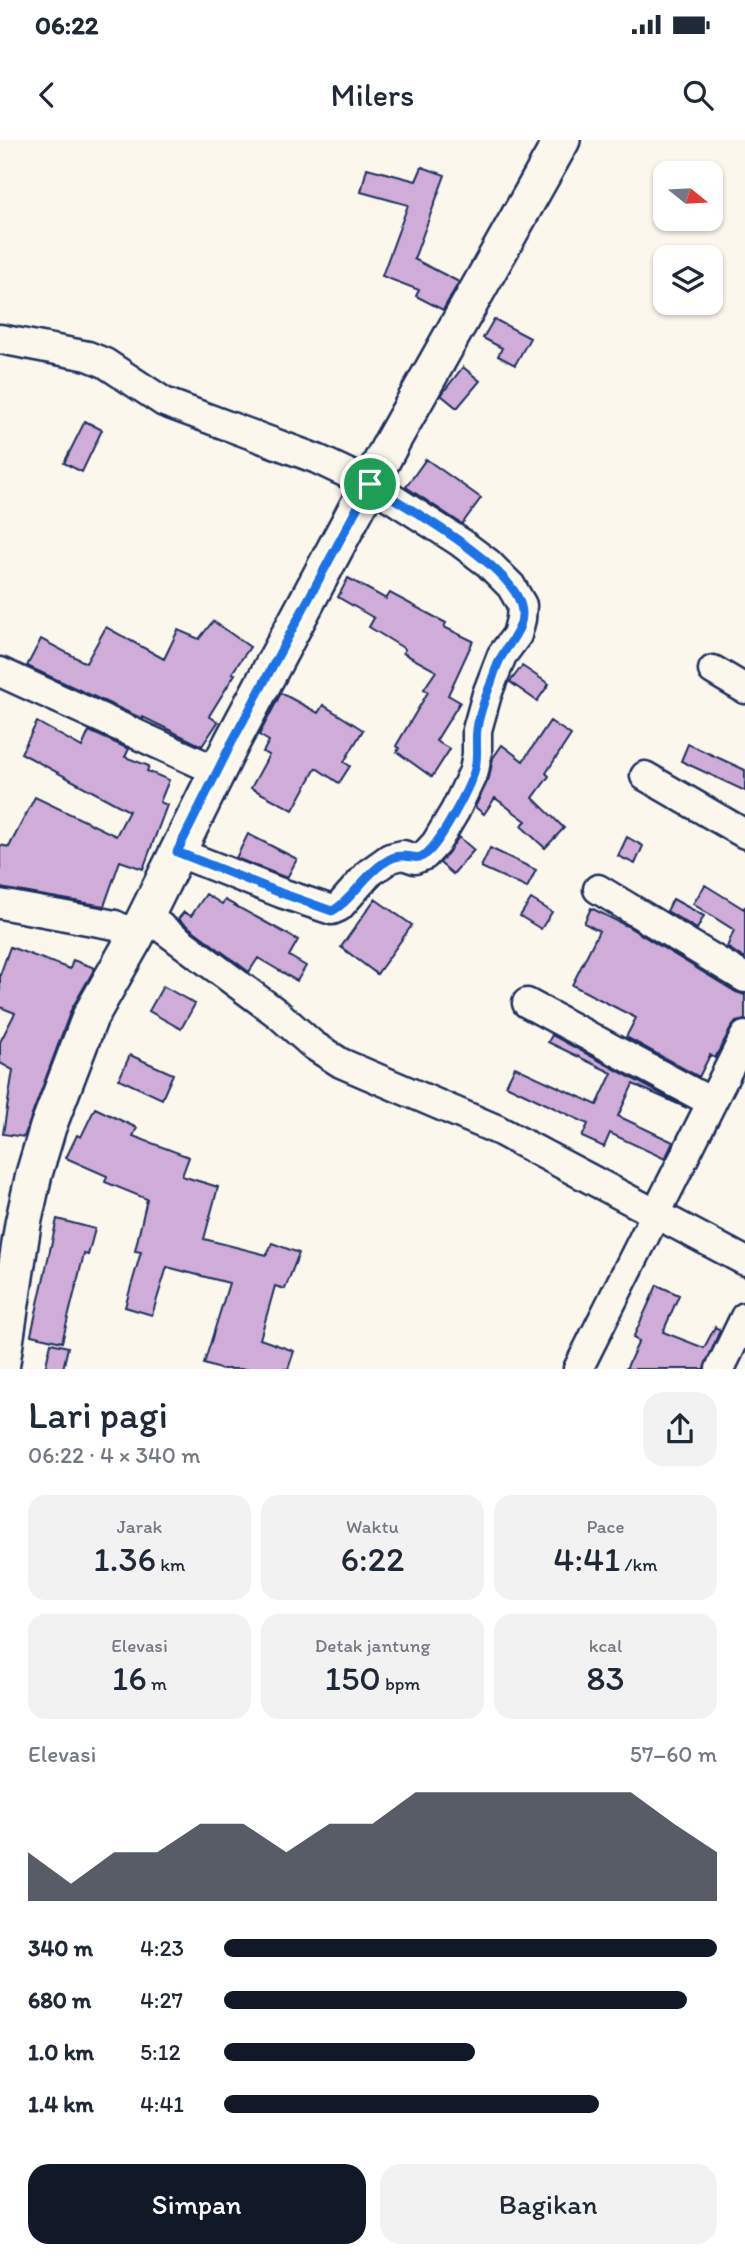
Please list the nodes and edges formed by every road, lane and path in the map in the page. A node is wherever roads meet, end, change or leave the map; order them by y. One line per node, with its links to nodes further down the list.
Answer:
1 (562, 140): 3 (street)
2 (0, 340): 3 (street)
3 (370, 484): 7 (street); 10 (street)
4 (713, 670): 6 (street)
5 (0, 672): 7 (street)
6 (745, 689)
7 (217, 771): 10 (street)
8 (645, 776): 9 (street)
9 (745, 834)
10 (177, 852): 13 (street)
11 (598, 889): 14 (street)
12 (0, 904): 13 (street)
13 (141, 926): 18 (street); 21 (street)
14 (745, 978)
15 (527, 1003): 17 (street)
16 (745, 1036): 17 (street)
17 (711, 1102): 18 (street)
18 (655, 1215): 19 (street); 22 (street)
19 (745, 1261)
20 (745, 1317): 23 (street)
21 (1, 1369)
22 (578, 1369)
23 (720, 1369)

